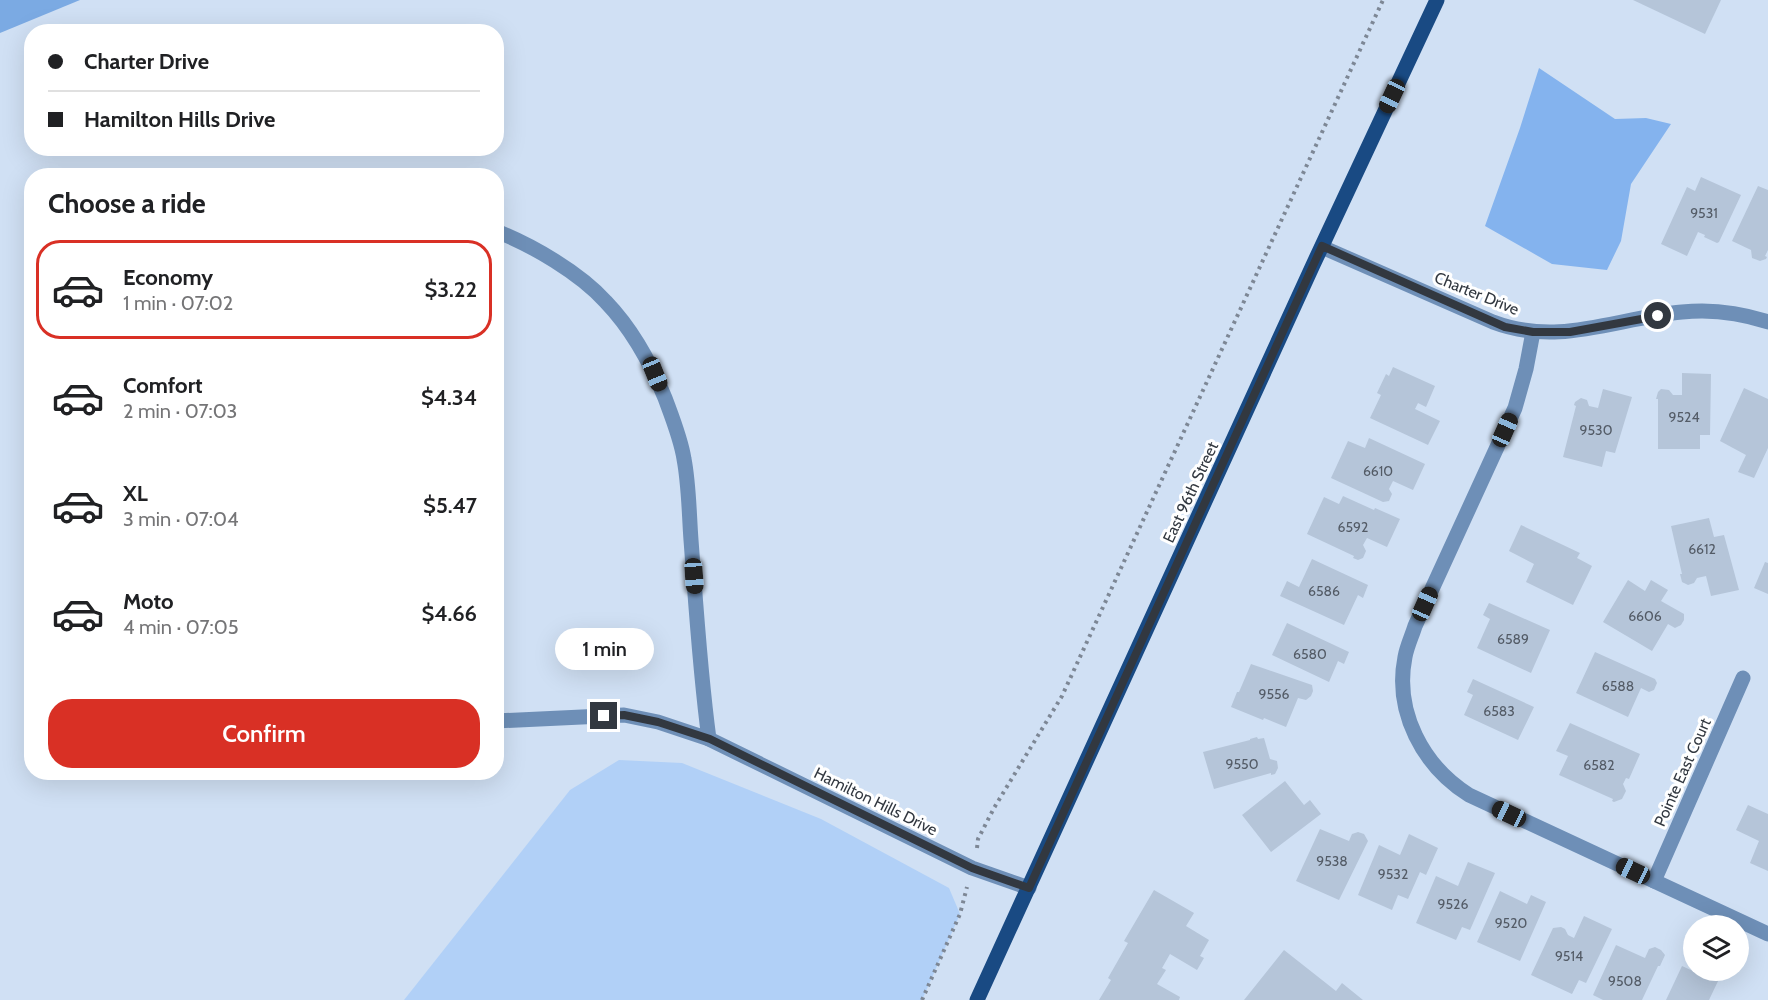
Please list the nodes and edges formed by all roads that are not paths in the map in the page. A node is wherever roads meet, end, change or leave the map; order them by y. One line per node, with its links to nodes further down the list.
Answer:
1 (1437, 0): 3 (main road, East 96th Street)
2 (504, 234): 8 (street)
3 (1322, 246): 5 (street, Charter Drive); 10 (main road, East 96th Street)
4 (1768, 322): 5 (street, Charter Drive)
5 (1533, 332): 9 (street)
6 (1743, 678): 9 (street, Pointe East Court)
7 (504, 721): 8 (street, Hamilton Hills Drive)
8 (710, 739): 10 (street, Hamilton Hills Drive)
9 (1654, 881): 11 (street)
10 (1029, 888): 12 (main road, East 96th Street)
11 (1768, 934)
12 (977, 1000)

